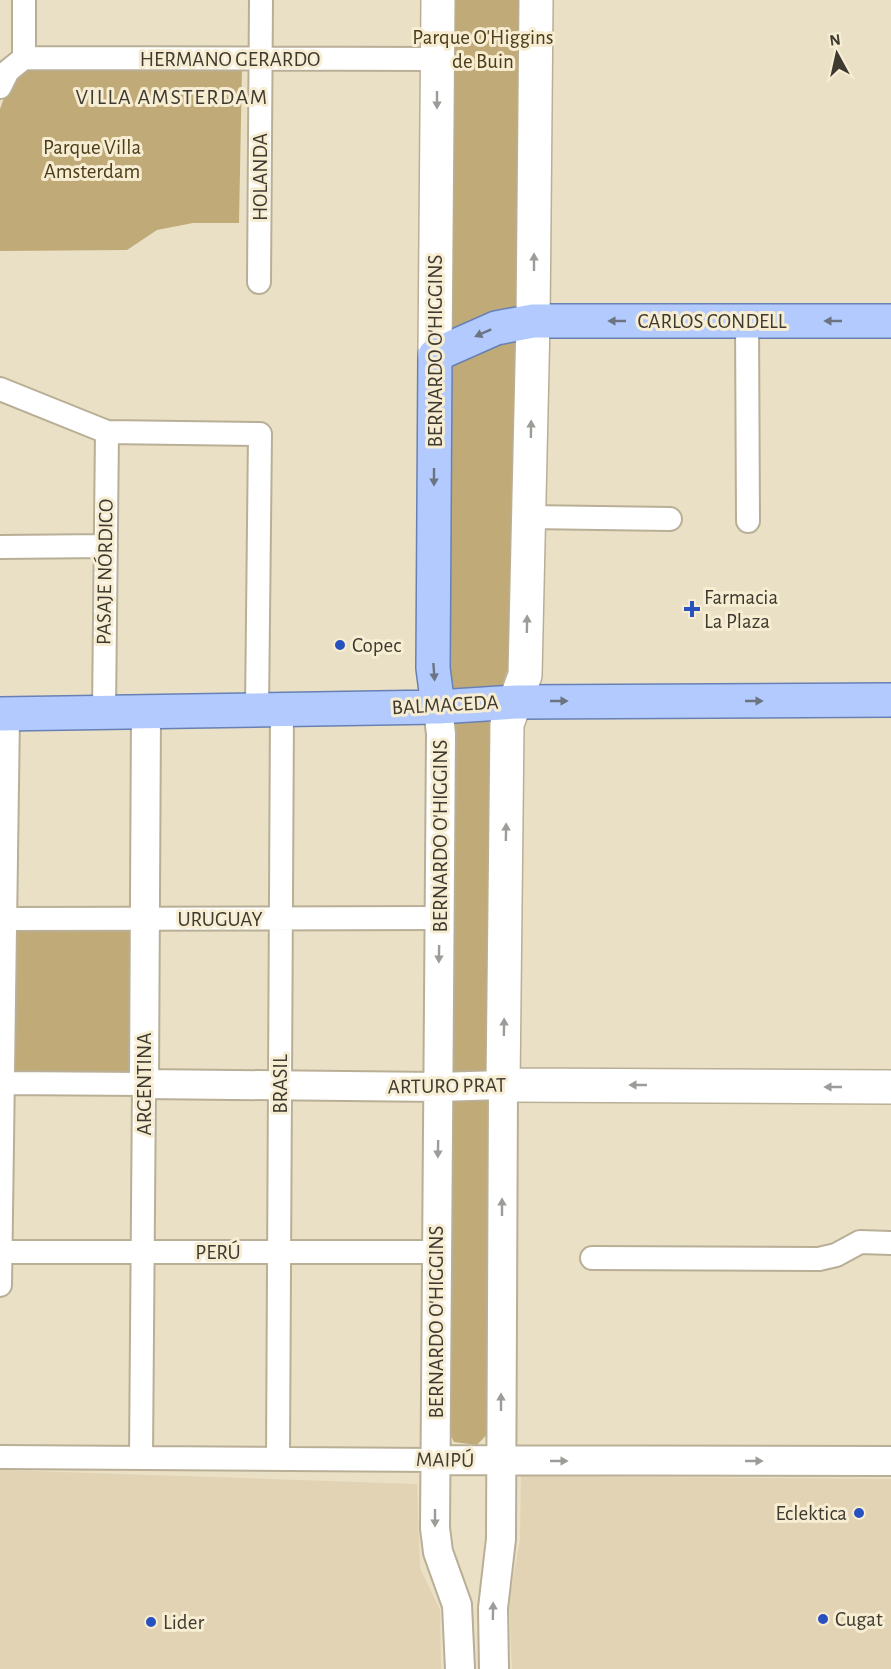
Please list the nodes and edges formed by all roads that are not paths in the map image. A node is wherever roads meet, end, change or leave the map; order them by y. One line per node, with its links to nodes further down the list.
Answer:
1 (24, 0): 5 (street)
2 (261, 0): 6 (street, HOLANDA)
3 (438, 0): 7 (main road, BERNARDO O'HIGGINS)
4 (536, 0): 10 (main road, one-way to 4)
5 (24, 58): 6 (street, HERMANO GERARDO); 8 (street)
6 (261, 58): 7 (street, HERMANO GERARDO); 9 (street, HOLANDA)
7 (437, 59): 13 (main road, BERNARDO O'HIGGINS, one-way to 13)
8 (0, 87)
9 (259, 282)
10 (533, 321): 11 (main road, CARLOS CONDELL, one-way to 10); 13 (main road, CARLOS CONDELL, one-way to 13); 16 (main road, one-way to 10)
11 (747, 321): 12 (main road, CARLOS CONDELL, one-way to 11); 18 (street)
12 (891, 321)
13 (435, 355): 23 (main road, BERNARDO O'HIGGINS, one-way to 23)
14 (0, 389): 15 (street)
15 (107, 432): 19 (street, PASAJE NÓRDICO); 24 (street)
16 (529, 517): 17 (street); 22 (main road, one-way to 16)
17 (670, 519)
18 (748, 521)
19 (106, 546): 20 (street); 25 (street, PASAJE NÓRDICO)
20 (0, 547)
21 (891, 700): 22 (main road, BALMACEDA, one-way to 21)
22 (516, 702): 23 (main road, BALMACEDA); 34 (main road, one-way to 22)
23 (438, 707): 24 (main road, BALMACEDA); 28 (street, BERNARDO O'HIGGINS)
24 (270, 710): 26 (main road, BALMACEDA); 31 (street, BRASIL)
25 (104, 712): 26 (main road, BALMACEDA); 27 (main road, BALMACEDA)
26 (146, 712): 30 (street, ARGENTINA)
27 (4, 714): 29 (street)
28 (440, 918): 31 (street, URUGUAY); 36 (street, BERNARDO O'HIGGINS, one-way to 36)
29 (2, 919): 30 (street, URUGUAY); 32 (street)
30 (145, 919): 31 (street, URUGUAY); 33 (street, ARGENTINA)
31 (281, 919): 35 (street, BRASIL)
32 (3, 1083): 33 (street, ARTURO PRAT); 39 (street)
33 (144, 1084): 35 (street, ARTURO PRAT); 40 (street, ARGENTINA)
34 (503, 1085): 36 (street, ARTURO PRAT); 37 (main road, ARTURO PRAT, one-way to 34); 49 (street, one-way to 34)
35 (280, 1086): 36 (street, ARTURO PRAT); 41 (street, BRASIL)
36 (438, 1087): 42 (street, BERNARDO O'HIGGINS, one-way to 42)
37 (891, 1087)
38 (891, 1243): 43 (street)
39 (0, 1252): 40 (street, PERÚ); 44 (street)
40 (143, 1252): 41 (street, PERÚ); 46 (street, ARGENTINA)
41 (279, 1252): 42 (street, PERÚ); 47 (street, BRASIL)
42 (436, 1252): 48 (street, BERNARDO O'HIGGINS)
43 (592, 1258)
44 (0, 1285)
45 (0, 1456): 46 (street, MAIPÚ)
46 (141, 1457): 47 (street, MAIPÚ)
47 (278, 1458): 48 (street, MAIPÚ)
48 (435, 1460): 49 (street, MAIPÚ); 51 (street, BERNARDO O'HIGGINS, one-way to 51)
49 (501, 1461): 50 (street, MAIPÚ, one-way to 50); 52 (street, one-way to 49)
50 (891, 1461)
51 (460, 1669)
52 (494, 1669)

